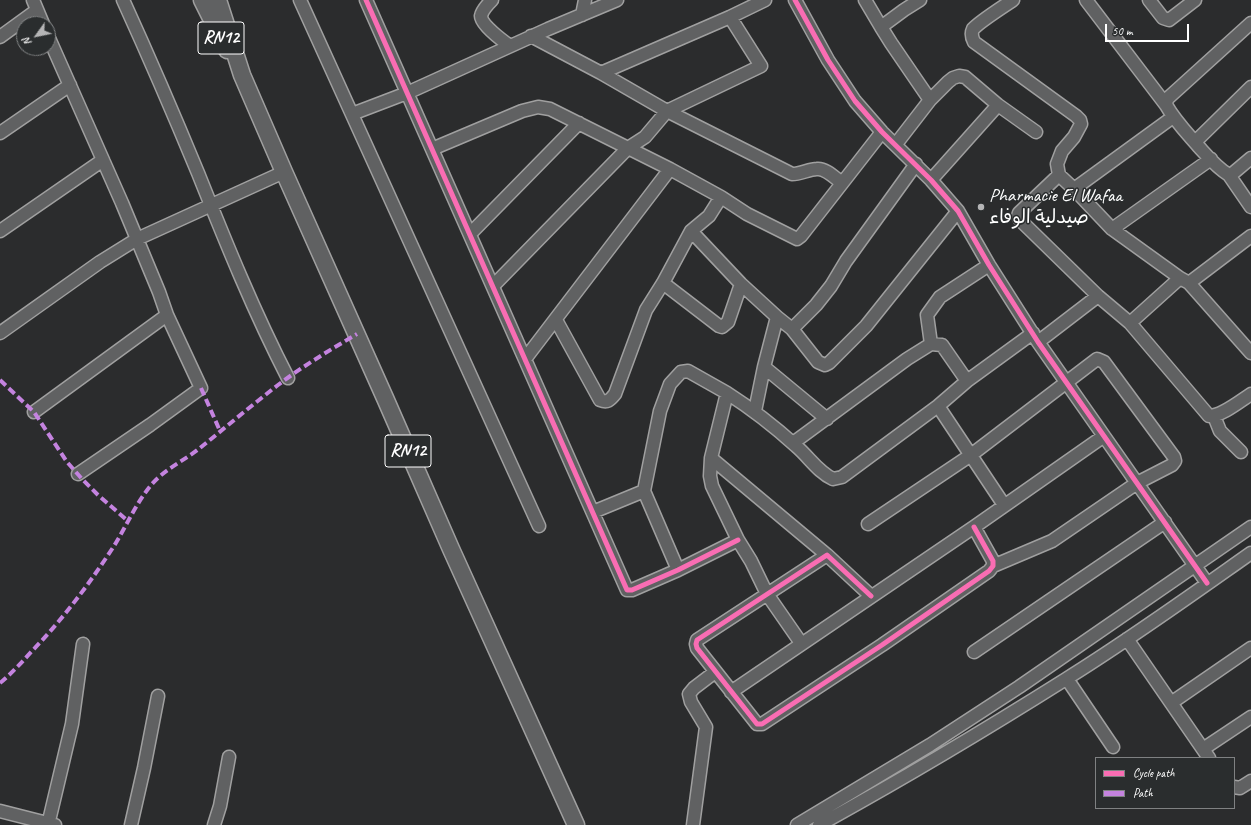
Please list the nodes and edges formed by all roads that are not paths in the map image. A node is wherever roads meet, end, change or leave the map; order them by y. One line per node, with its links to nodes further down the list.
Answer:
1 (124, 0): 58 (street)
2 (202, 0): 28 (main road, RN12)
3 (218, 0): 28 (main road, RN12)
4 (300, 0): 36 (street)
5 (366, 0): 31 (street)
6 (492, 0): 25 (street)
7 (617, 0): 18 (street)
8 (765, 0): 20 (street)
9 (795, 0): 39 (street)
10 (865, 0): 22 (street)
11 (920, 0): 22 (street)
12 (1013, 0): 52 (street)
13 (1086, 0): 34 (street)
14 (1149, 0): 15 (street)
15 (1195, 0)
16 (582, 1): 18 (street)
17 (35, 5): 19 (street); 24 (street)
18 (582, 14): 23 (street)
19 (40, 16)
20 (730, 17): 27 (street); 35 (street)
21 (1251, 23): 34 (street)
22 (881, 27): 32 (street)
23 (531, 36): 25 (street); 27 (street)
24 (0, 37)
25 (510, 46): 31 (street)
26 (56, 54): 29 (street)
27 (601, 73): 35 (street)
28 (242, 75): 51 (main road, RN12)
29 (70, 85): 41 (street); 48 (street)
30 (1251, 87): 42 (street)
31 (407, 93): 36 (street); 45 (street)
32 (930, 100): 33 (street); 43 (street)
33 (998, 105): 40 (street); 54 (street)
34 (1166, 105): 37 (street)
35 (667, 111): 44 (street); 55 (street)
36 (352, 114): 106 (street)
37 (1173, 117): 42 (street); 56 (street)
38 (579, 123): 44 (street); 45 (street); 64 (street)
39 (882, 132): 43 (street); 55 (street)
40 (1036, 132)
41 (0, 133)
42 (1195, 142): 47 (street)
43 (896, 144): 49 (street)
44 (628, 148): 50 (street); 71 (street)
45 (432, 150): 64 (street)
46 (1251, 158): 53 (street)
47 (1211, 159): 53 (street); 61 (street)
48 (103, 160): 62 (street); 65 (street)
49 (916, 164): 54 (street); 77 (street)
50 (670, 169): 57 (street); 75 (street)
51 (284, 172): 58 (street); 138 (main road, RN12)
52 (1059, 175): 56 (street); 72 (street)
53 (1229, 175): 59 (street)
54 (931, 180): 60 (street)
55 (842, 183): 57 (street)
56 (1074, 189): 61 (street)
57 (720, 197): 63 (street)
58 (211, 205): 65 (street); 84 (street)
59 (1251, 207)
60 (958, 211): 67 (street); 77 (street)
61 (1112, 228): 68 (street)
62 (0, 232)
63 (691, 232): 69 (street); 70 (street)
64 (470, 234): 71 (street)
65 (137, 239): 73 (street); 78 (street)
66 (1249, 243): 68 (street)
67 (989, 265): 79 (street); 80 (street)
68 (1184, 280): 76 (street); 81 (street)
69 (663, 283): 70 (street); 75 (street)
70 (741, 284): 74 (street)
71 (493, 286): 82 (street)
72 (1098, 296): 76 (street); 79 (street)
73 (167, 315): 91 (street); 99 (street)
74 (777, 317): 77 (street); 83 (street)
75 (556, 320): 82 (street)
76 (1130, 323): 92 (street)
77 (792, 329)
78 (0, 333)
79 (1035, 337): 85 (street); 86 (street)
80 (931, 344): 85 (street); 93 (street)
81 (1251, 353)
82 (525, 359): 103 (street)
83 (764, 367): 90 (street); 93 (street)
84 (288, 378)
85 (967, 381): 89 (street)
86 (1066, 382): 94 (street); 97 (street); 100 (street)
87 (727, 393): 90 (street); 98 (street); 101 (street)
88 (1251, 394): 92 (street)
89 (938, 406): 95 (street); 97 (street)
90 (755, 411): 95 (street)
91 (34, 412)
92 (1214, 416): 96 (street)
93 (827, 419): 95 (street)
94 (1104, 436): 100 (street); 102 (street)
95 (794, 443)
96 (1241, 452)
97 (971, 455): 102 (street); 105 (street)
98 (711, 458): 109 (street); 111 (street)
99 (78, 474)
100 (1138, 483): 104 (street); 112 (street)
101 (644, 491): 103 (street); 114 (street)
102 (1004, 505): 107 (street)
103 (593, 512): 114 (street)
104 (1165, 522): 113 (street); 122 (street)
105 (868, 524)
106 (539, 526)
107 (974, 527): 112 (street); 117 (street)
108 (1251, 528): 113 (street)
109 (738, 540): 114 (street); 116 (street)
110 (1251, 553): 115 (street)
111 (827, 555): 116 (street); 117 (street)
112 (993, 566): 125 (street)
113 (1196, 566): 115 (street); 140 (street)
114 (678, 570)
115 (1207, 583): 118 (street)
116 (767, 594): 119 (street); 123 (street)
117 (871, 596): 119 (street)
118 (1127, 639): 124 (street); 127 (street)
119 (801, 643): 125 (street)
120 (83, 644): 135 (street)
121 (1251, 648): 127 (street)
122 (974, 652)
123 (715, 672): 125 (street); 139 (street)
124 (1067, 679): 129 (street); 141 (street)
125 (731, 692)
126 (158, 696): 136 (street)
127 (1172, 703): 130 (street)
128 (1251, 717): 130 (street)
129 (1113, 747)
130 (1206, 754)
131 (229, 757): 137 (street)
132 (1251, 781): 133 (street)
133 (1235, 787)
134 (0, 811): 135 (street)
135 (50, 824)
136 (131, 825)
137 (214, 825)
138 (576, 825)
139 (694, 825)
140 (797, 825)
141 (819, 825)

